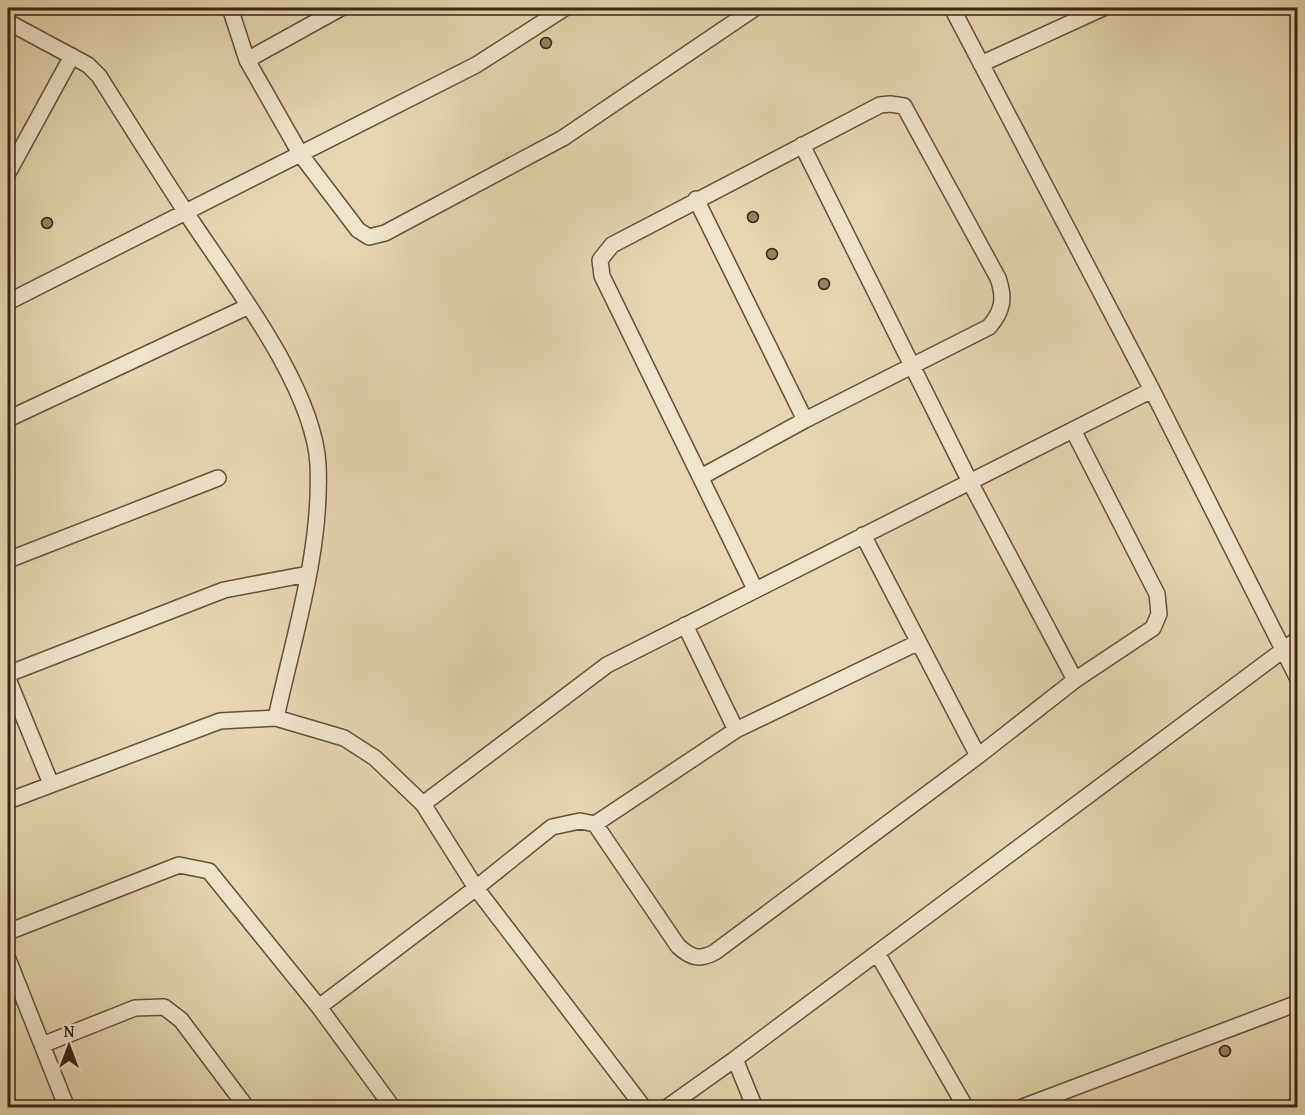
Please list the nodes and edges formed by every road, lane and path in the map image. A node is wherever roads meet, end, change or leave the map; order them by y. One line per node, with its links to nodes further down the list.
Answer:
1 (230, 8): 9 (street)
2 (341, 8): 9 (street)
3 (565, 8): 12 (street)
4 (755, 8): 12 (street)
5 (952, 8): 10 (street)
6 (1103, 8): 10 (street)
7 (8, 22): 8 (street)
8 (72, 56): 13 (street); 15 (street)
9 (247, 60): 12 (street)
10 (981, 64): 19 (street)
11 (802, 146): 14 (street); 18 (street); 18 (street)
12 (300, 155): 15 (street)
13 (8, 173)
14 (696, 199): 21 (street); 23 (street)
15 (186, 212): 16 (street); 17 (street)
16 (8, 302)
17 (249, 306): 20 (street); 28 (street)
18 (914, 367): 21 (street); 25 (street)
19 (1152, 390): 22 (street); 33 (street)
20 (8, 419)
21 (805, 420): 23 (street)
22 (1073, 430): 25 (street); 37 (street)
23 (701, 477): 29 (street)
24 (218, 478): 27 (street)
25 (970, 482): 26 (street); 37 (street)
26 (863, 535): 29 (street); 32 (street)
27 (8, 560)
28 (308, 574): 34 (street); 38 (street)
29 (755, 589): 30 (street)
30 (685, 625): 39 (street); 43 (street)
31 (1298, 639): 33 (street)
32 (917, 643): 39 (street); 40 (street)
33 (1283, 650): 35 (street); 47 (street)
34 (8, 674)
35 (1298, 678)
36 (8, 679): 41 (street)
37 (1075, 680): 40 (street)
38 (276, 718): 41 (street); 43 (street)
39 (736, 730): 44 (street)
40 (978, 756): 44 (street)
41 (51, 784): 42 (street)
42 (8, 801)
43 (423, 804): 45 (street)
44 (595, 824): 45 (street)
45 (476, 888): 50 (street); 56 (street)
46 (8, 932): 50 (street)
47 (876, 953): 52 (street); 59 (street)
48 (8, 959): 51 (street)
49 (1298, 1003): 60 (street)
50 (319, 1007): 55 (street)
51 (42, 1045): 53 (street); 54 (street)
52 (735, 1059): 57 (street); 58 (street)
53 (67, 1107)
54 (247, 1107)
55 (393, 1107)
56 (644, 1107)
57 (666, 1107)
58 (756, 1107)
59 (966, 1107)
60 (1020, 1107)

